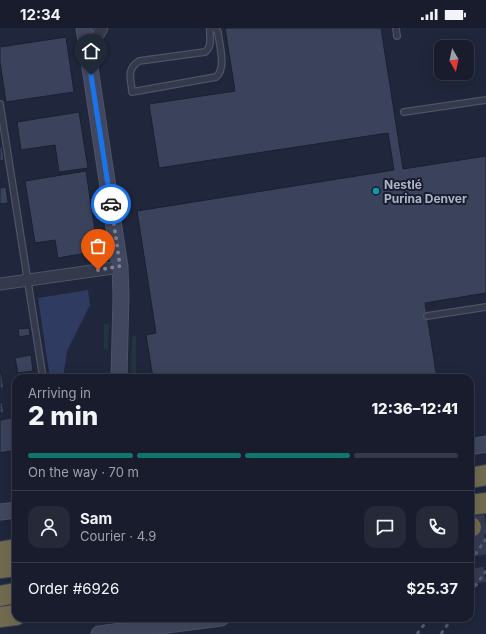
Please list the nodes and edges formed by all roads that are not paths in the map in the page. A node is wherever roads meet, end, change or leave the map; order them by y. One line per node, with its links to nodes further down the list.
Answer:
1 (84, 28): 7 (main road)
2 (102, 28): 7 (street)
3 (210, 28): 4 (lane)
4 (215, 28)
5 (396, 28): 6 (lane)
6 (397, 36)
7 (89, 62): 11 (main road)
8 (486, 100): 10 (lane)
9 (0, 104): 12 (lane)
10 (404, 112)
11 (120, 266): 12 (street); 17 (main road)
12 (27, 279): 13 (street); 16 (lane)
13 (0, 284)
14 (486, 307): 15 (lane)
15 (427, 316)
16 (42, 374)
17 (119, 374)
18 (486, 444): 19 (main road)
19 (474, 446)
20 (486, 475): 21 (highway)
21 (474, 477)
22 (486, 503): 23 (highway)
23 (474, 504)
24 (12, 510): 25 (main road)
25 (0, 512)
26 (12, 550): 27 (highway)
27 (0, 552)
28 (12, 566): 29 (highway)
29 (0, 568)
30 (12, 594): 31 (highway)
31 (0, 596)
32 (12, 616): 33 (highway)
33 (0, 617)
34 (168, 622): 35 (main road)
35 (99, 634)

